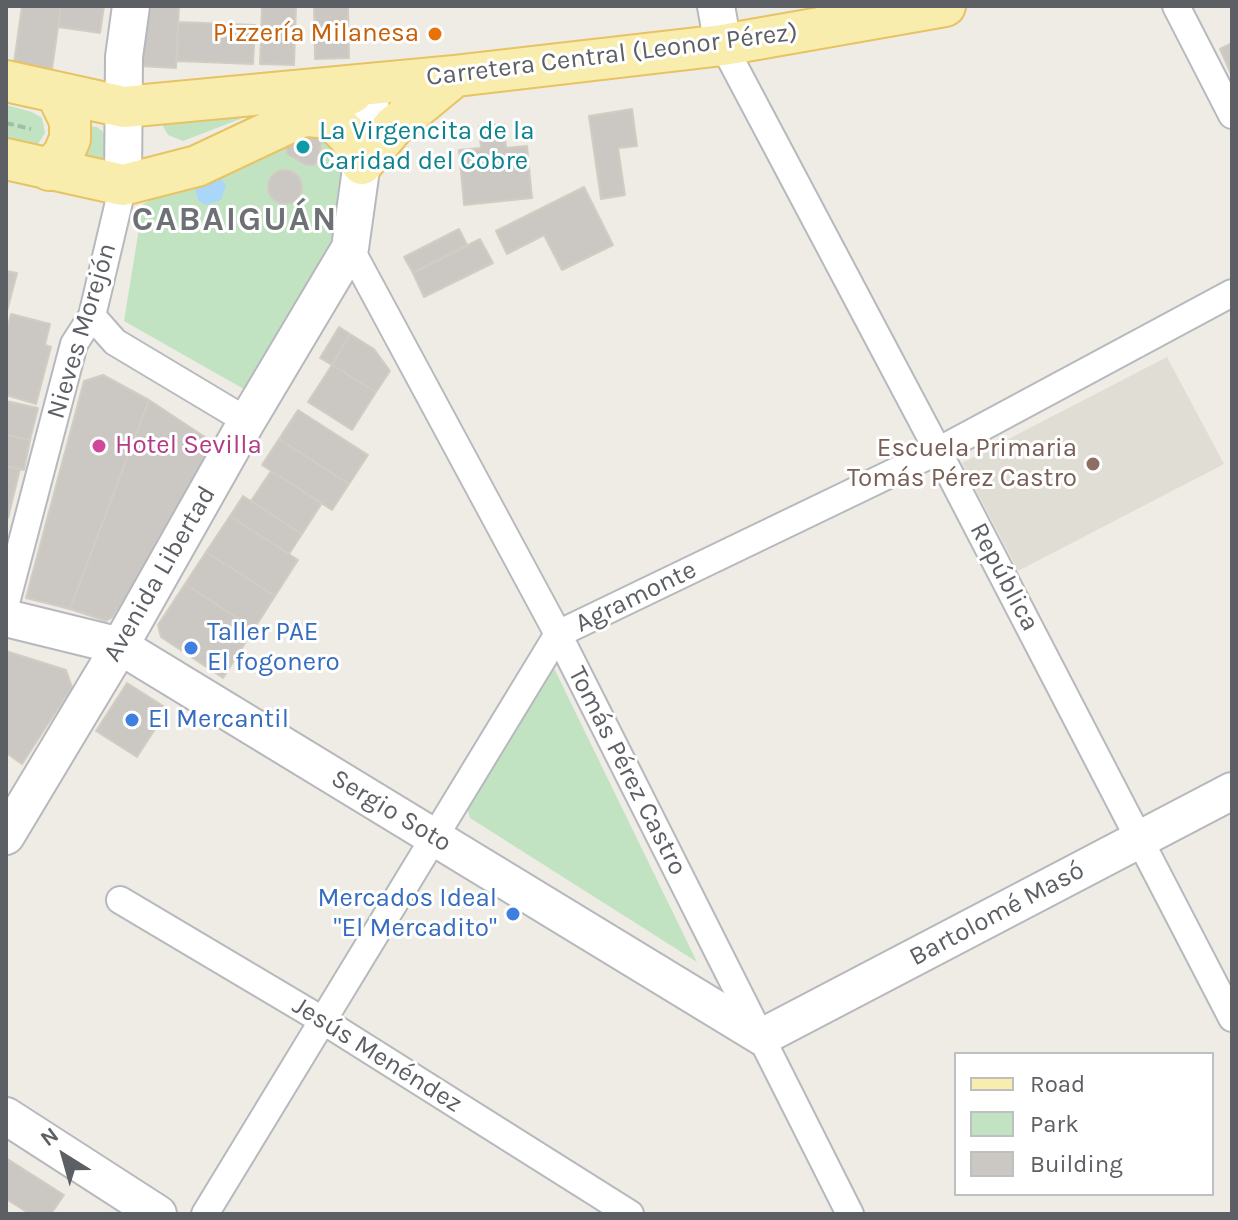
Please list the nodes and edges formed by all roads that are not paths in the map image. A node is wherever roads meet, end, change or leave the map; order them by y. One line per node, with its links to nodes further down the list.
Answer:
1 (131, 6): 10 (street, Nieves Morejón)
2 (716, 6): 5 (street, República)
3 (945, 6): 5 (main road, Carretera Central (Leonor Pérez))
4 (1176, 6): 11 (street)
5 (723, 45): 6 (main road, Carretera Central (Leonor Pérez)); 21 (street, República)
6 (455, 76): 8 (main road, Carretera Central (Leonor Pérez)); 14 (main road)
7 (6, 81): 9 (main road, Carretera Central (Leonor Pérez))
8 (373, 83): 10 (main road, Carretera Central (Leonor Pérez)); 12 (main road); 14 (street, Avenida Libertad)
9 (56, 92): 10 (main road, Carretera Central (Leonor Pérez)); 15 (main road)
10 (124, 107): 16 (street, Nieves Morejón)
11 (1232, 115)
12 (307, 116): 14 (main road); 16 (main road)
13 (6, 159): 15 (main road)
14 (362, 164): 17 (street, Avenida Libertad)
15 (49, 170): 16 (main road)
16 (123, 185): 19 (street, Nieves Morejón)
17 (350, 248): 20 (street, Avenida Libertad); 24 (street, Tomás Pérez Castro)
18 (1232, 293): 21 (street, Agramonte)
19 (92, 316): 20 (street); 22 (street, Nieves Morejón)
20 (247, 421): 25 (street, Avenida Libertad)
21 (938, 451): 24 (street, Agramonte); 29 (street, República)
22 (6, 603)
23 (6, 618): 25 (street, Sergio Soto)
24 (558, 634): 28 (street, Agramonte); 33 (street, Tomás Pérez Castro)
25 (120, 646): 27 (street, Avenida Libertad); 28 (street, Sergio Soto)
26 (1232, 791): 29 (street, Bartolomé Masó)
27 (6, 836)
28 (435, 838): 32 (street, Agramonte); 33 (street, Sergio Soto)
29 (1141, 838): 31 (street, República); 33 (street, Bartolomé Masó)
30 (120, 900): 32 (street, Jesús Menéndez)
31 (1232, 1018)
32 (322, 1020): 36 (street, Agramonte); 37 (street, Jesús Menéndez)
33 (762, 1037): 38 (street, Tomás Pérez Castro)
34 (6, 1116): 35 (street)
35 (158, 1214)
36 (205, 1214)
37 (630, 1214)
38 (850, 1214)

